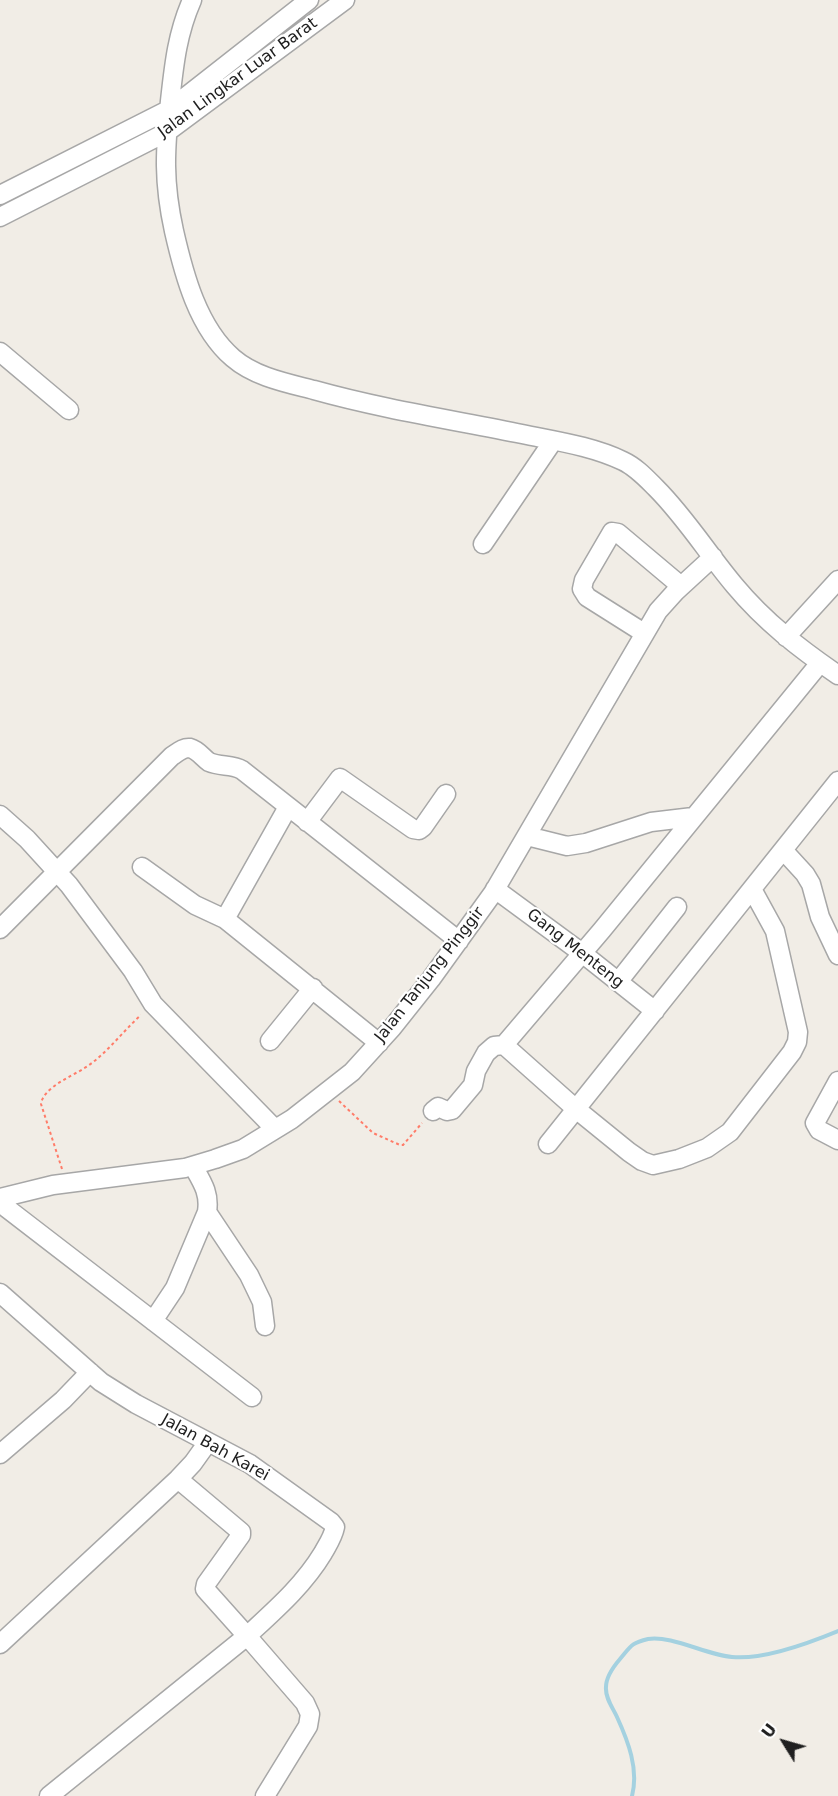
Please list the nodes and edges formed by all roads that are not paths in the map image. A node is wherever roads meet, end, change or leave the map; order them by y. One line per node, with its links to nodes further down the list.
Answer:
1 (192, 0): 4 (street)
2 (309, 0): 4 (street, Jalan Lingkar Luar Barat)
3 (345, 0): 5 (street, Jalan Lingkar Luar Barat)
4 (170, 109): 5 (street); 6 (street, Jalan Lingkar Luar Barat)
5 (167, 132): 7 (street, Jalan Lingkar Luar Barat); 10 (street)
6 (0, 195)
7 (0, 217)
8 (0, 352): 9 (street)
9 (69, 410)
10 (553, 441): 11 (street); 12 (street)
11 (483, 544)
12 (713, 557): 14 (street, Jalan Tanjung Pinggir); 16 (street)
13 (838, 580): 16 (street)
14 (681, 586): 15 (street, Jalan Tanjung Pinggir); 15 (street)
15 (644, 633): 25 (street, Jalan Tanjung Pinggir)
16 (786, 637): 17 (street)
17 (820, 663): 18 (street); 23 (street)
18 (838, 675)
19 (838, 781): 26 (street)
20 (446, 794): 24 (street)
21 (288, 807): 24 (street); 28 (street); 32 (street)
22 (0, 815): 28 (street)
23 (693, 817): 25 (street); 35 (street)
24 (307, 822): 34 (street)
25 (527, 836): 29 (street, Jalan Tanjung Pinggir)
26 (783, 850): 30 (street); 36 (street)
27 (142, 867): 32 (street)
28 (58, 872): 33 (street); 46 (street)
29 (495, 889): 34 (street, Jalan Tanjung Pinggir); 35 (street, Gang Menteng)
30 (752, 889): 39 (street); 44 (street)
31 (677, 908): 37 (street)
32 (225, 919): 38 (street)
33 (0, 929)
34 (459, 941): 41 (street, Jalan Tanjung Pinggir)
35 (582, 952): 37 (street, Gang Menteng); 42 (street)
36 (838, 955)
37 (618, 982): 39 (street, Gang Menteng)
38 (314, 988): 40 (street); 41 (street)
39 (655, 1011): 44 (street)
40 (270, 1041)
41 (379, 1042): 46 (street, Jalan Tanjung Pinggir)
42 (504, 1045): 44 (street); 45 (street)
43 (838, 1081): 47 (street)
44 (576, 1109): 48 (street)
45 (433, 1111)
46 (275, 1129): 49 (street, Jalan Tanjung Pinggir)
47 (838, 1140)
48 (549, 1144)
49 (193, 1166): 50 (street, Jalan Tanjung Pinggir); 52 (street)
50 (0, 1198)
51 (0, 1203): 54 (street)
52 (207, 1212): 54 (street); 55 (street)
53 (0, 1293): 56 (street, Jalan Bah Karei)
54 (153, 1321): 57 (street)
55 (265, 1326)
56 (90, 1372): 58 (street, Jalan Bah Karei); 59 (street)
57 (252, 1397)
58 (208, 1442): 60 (street); 61 (street, Jalan Bah Karei)
59 (0, 1454)
60 (178, 1479): 61 (street); 62 (street)
61 (247, 1636): 63 (street); 64 (street)
62 (0, 1644)
63 (49, 1796)
64 (265, 1796)

